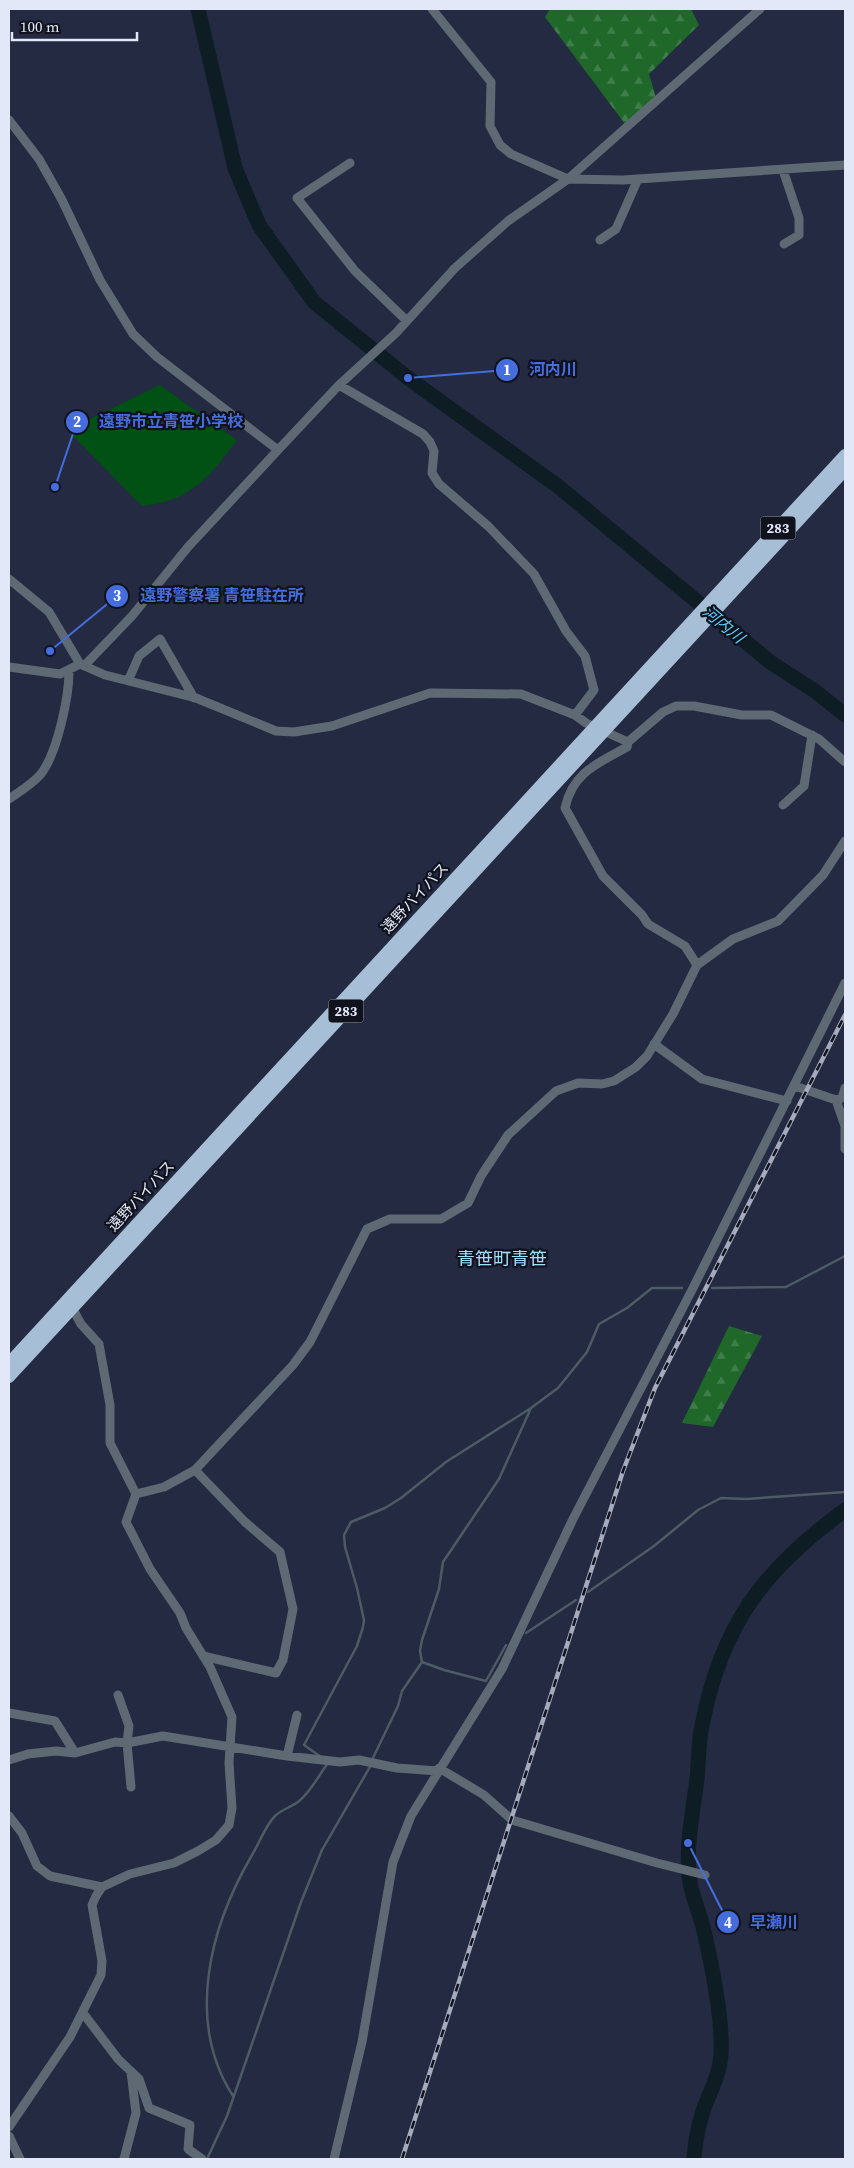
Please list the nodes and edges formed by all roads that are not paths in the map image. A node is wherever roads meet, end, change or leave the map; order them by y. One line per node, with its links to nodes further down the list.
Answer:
1 (432, 9): 7 (street)
2 (760, 9): 7 (street)
3 (9, 120): 13 (street)
4 (350, 163): 11 (street)
5 (845, 165): 6 (street)
6 (783, 170): 8 (street); 10 (street)
7 (568, 179): 8 (street); 11 (street)
8 (638, 179): 9 (street)
9 (600, 240)
10 (784, 244)
11 (407, 321): 12 (street)
12 (339, 386): 13 (street); 23 (street)
13 (278, 450): 18 (street)
14 (845, 455): 16 (highway, 遠野バイパス / 283)
15 (845, 470): 16 (highway, 遠野バイパス / 283)
16 (777, 536): 24 (highway, 遠野バイパス / 283)
17 (9, 579): 18 (street)
18 (82, 665): 20 (street); 21 (street)
19 (9, 667): 20 (street)
20 (69, 671): 28 (street)
21 (128, 681): 22 (street); 22 (street)
22 (194, 698): 23 (street)
23 (575, 714): 24 (street)
24 (600, 729): 26 (street); 39 (highway, 遠野バイパス / 283)
25 (812, 735): 26 (street); 27 (street); 29 (street)
26 (628, 742): 31 (street)
27 (845, 762)
28 (9, 799)
29 (783, 805)
30 (845, 841): 31 (street)
31 (697, 964): 33 (street)
32 (845, 983): 34 (street)
33 (654, 1044): 37 (street); 42 (street)
34 (795, 1086): 36 (street); 37 (street)
35 (845, 1088): 36 (street)
36 (836, 1100): 38 (street)
37 (787, 1102): 53 (street)
38 (845, 1149)
39 (70, 1304): 40 (highway, 遠野バイパス / 283); 41 (highway, 遠野バイパス / 283); 43 (street)
40 (9, 1363)
41 (9, 1377)
42 (195, 1470): 43 (street); 44 (street)
43 (136, 1494): 44 (street)
44 (203, 1656): 49 (street)
45 (118, 1695): 48 (street)
46 (9, 1713): 50 (street)
47 (297, 1715): 51 (street)
48 (127, 1743): 49 (street); 50 (street); 54 (street)
49 (229, 1749): 51 (street); 57 (street)
50 (75, 1753): 52 (street)
51 (287, 1756): 53 (street)
52 (9, 1760)
53 (438, 1770): 56 (street); 65 (street)
54 (130, 1787)
55 (9, 1816): 57 (street)
56 (705, 1875)
57 (102, 1888): 58 (street)
58 (83, 2014): 59 (street); 60 (street)
59 (131, 2072): 63 (street); 64 (street)
60 (9, 2127)
61 (9, 2136): 62 (street)
62 (20, 2159)
63 (124, 2159)
64 (202, 2159)
65 (334, 2159)

